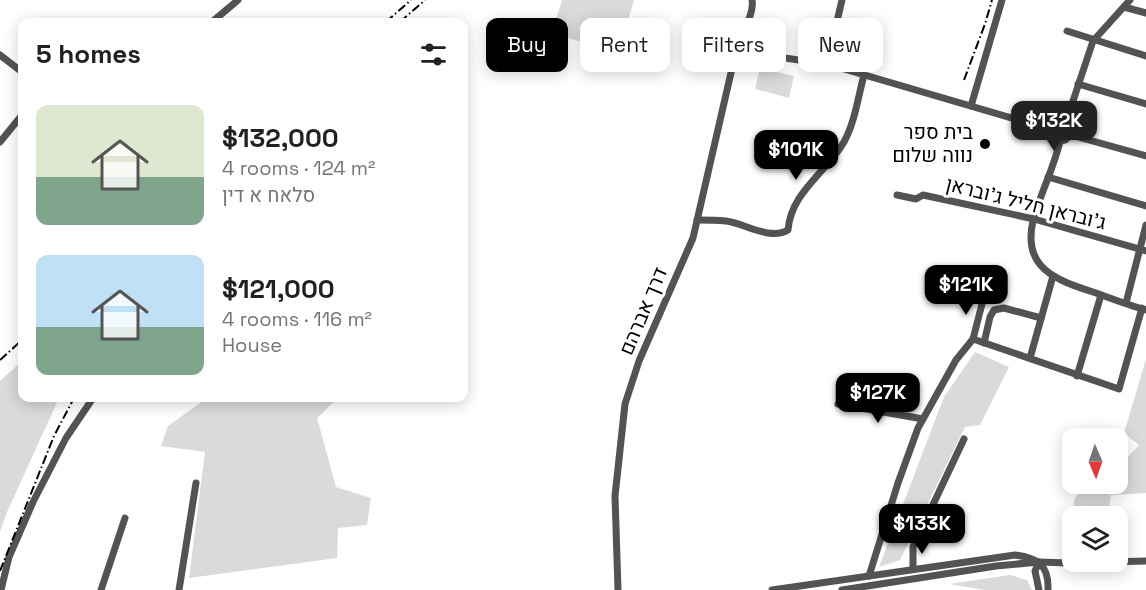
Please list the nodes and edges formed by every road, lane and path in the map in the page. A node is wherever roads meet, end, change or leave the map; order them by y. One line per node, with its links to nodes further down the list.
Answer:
1 (238, 0): 8 (street)
2 (752, 0): 9 (street, דרך אברהם)
3 (842, 0): 10 (street)
4 (1002, 0): 21 (street)
5 (1130, 0): 6 (street)
6 (1124, 7): 7 (street); 12 (street)
7 (1146, 13)
8 (217, 18)
9 (750, 18)
10 (838, 18)
11 (1066, 31): 12 (street)
12 (1093, 41): 14 (street); 19 (street)
13 (0, 55): 15 (street)
14 (1146, 56)
15 (18, 69)
16 (731, 72): 33 (street, דרך אברהם)
17 (854, 72): 18 (street)
18 (864, 75): 21 (street); 33 (street)
19 (1078, 84): 20 (street); 23 (street)
20 (1146, 104)
21 (971, 106): 24 (street)
22 (18, 120): 27 (street)
23 (1065, 125): 24 (street); 25 (street)
24 (1053, 130): 26 (street)
25 (1071, 135): 26 (street); 28 (street)
26 (1060, 141): 29 (street)
27 (0, 142)
28 (1146, 156)
29 (1048, 177): 31 (street); 32 (street)
30 (897, 195): 32 (street, ג'ובראן חליל ג'ובראן)
31 (1146, 206)
32 (1034, 219): 35 (street, ג'ובראן חליל ג'ובראן); 36 (street)
33 (697, 220): 62 (street, דרך אברהם)
34 (1146, 225): 35 (street)
35 (1143, 250): 39 (street)
36 (1053, 276): 37 (street); 41 (street)
37 (1101, 295): 39 (street); 45 (street)
38 (983, 300): 42 (street)
39 (1126, 303): 40 (street)
40 (1144, 309): 45 (street)
41 (1041, 318): 43 (street); 44 (street)
42 (973, 339): 43 (street); 48 (street)
43 (984, 343): 44 (street)
44 (1030, 358): 45 (street)
45 (1077, 376)
46 (90, 402): 59 (street)
47 (838, 404): 48 (street)
48 (923, 419): 56 (street)
49 (964, 439): 55 (street)
50 (196, 483): 61 (street)
51 (125, 518): 60 (street)
52 (1146, 561): 53 (street)
53 (1039, 562): 54 (street); 55 (street); 57 (street); 66 (street)
54 (1013, 565): 57 (street); 64 (street)
55 (913, 569): 56 (street)
56 (869, 576): 58 (street)
57 (1036, 577): 65 (street)
58 (800, 589): 63 (street)
59 (1, 590)
60 (101, 590)
61 (179, 590)
62 (618, 590)
63 (772, 590)
64 (842, 590)
65 (1039, 590)
66 (1048, 590)

